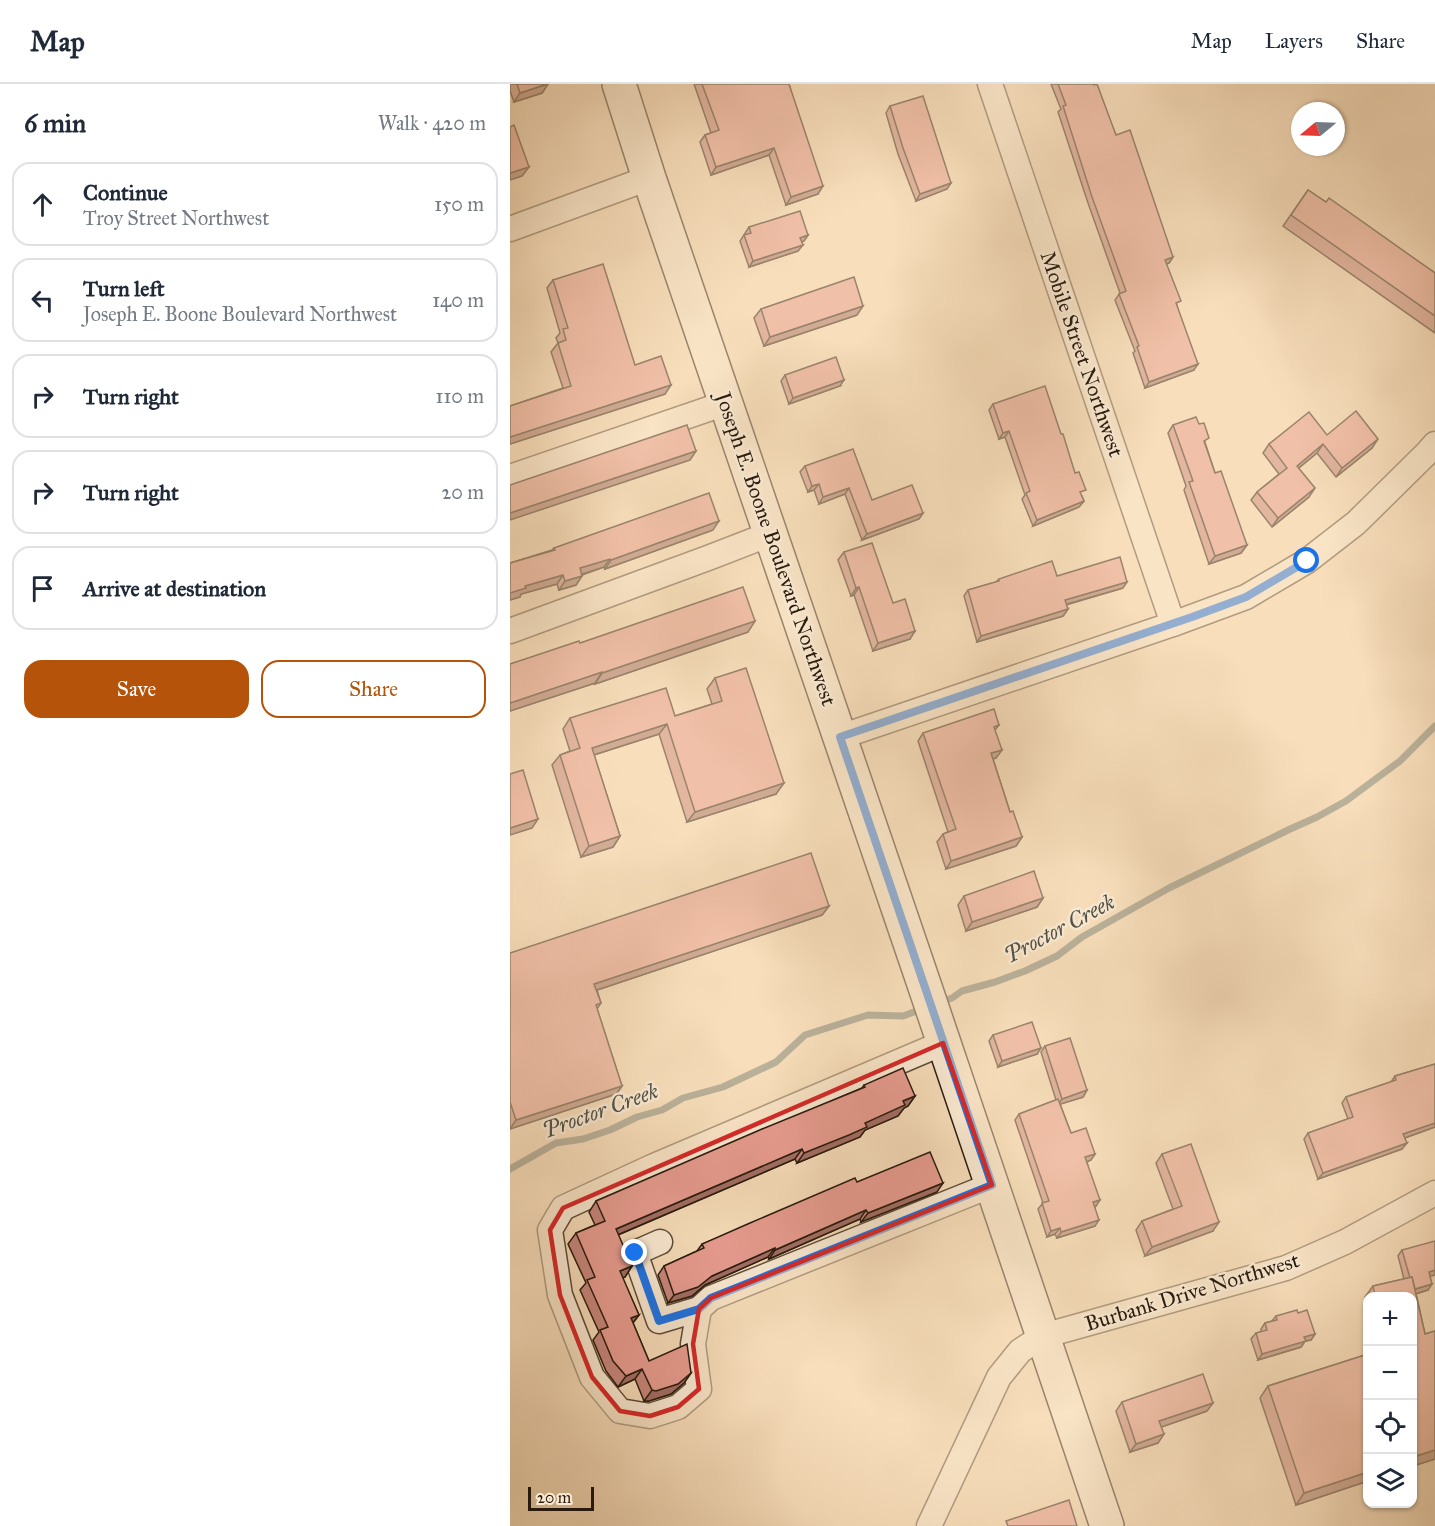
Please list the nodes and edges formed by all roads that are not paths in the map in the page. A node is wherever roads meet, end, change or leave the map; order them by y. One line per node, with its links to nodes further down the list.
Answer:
1 (619, 84): 3 (main road, Joseph E. Boone Boulevard Northwest)
2 (990, 84): 9 (street, Mobile Street Northwest)
3 (649, 178): 4 (street); 5 (main road, Joseph E. Boone Boulevard Northwest)
4 (510, 229)
5 (726, 403): 7 (street); 8 (main road, Joseph E. Boone Boulevard Northwest)
6 (1435, 444): 9 (street)
7 (510, 477)
8 (770, 534): 10 (street); 11 (main road, Joseph E. Boone Boulevard Northwest)
9 (1173, 624): 11 (street)
10 (510, 631)
11 (840, 737): 12 (main road, Joseph E. Boone Boulevard Northwest)
12 (940, 1033): 13 (main road, Joseph E. Boone Boulevard Northwest); 16 (street)
13 (992, 1185): 16 (street); 17 (main road, Joseph E. Boone Boulevard Northwest)
14 (1435, 1193): 17 (street, Burbank Drive Northwest)
15 (660, 1242): 16 (street)
16 (699, 1309)
17 (1043, 1336): 18 (street, Burbank Drive Northwest); 19 (main road, Joseph E. Boone Boulevard Northwest)
18 (929, 1526)
19 (1107, 1526)

